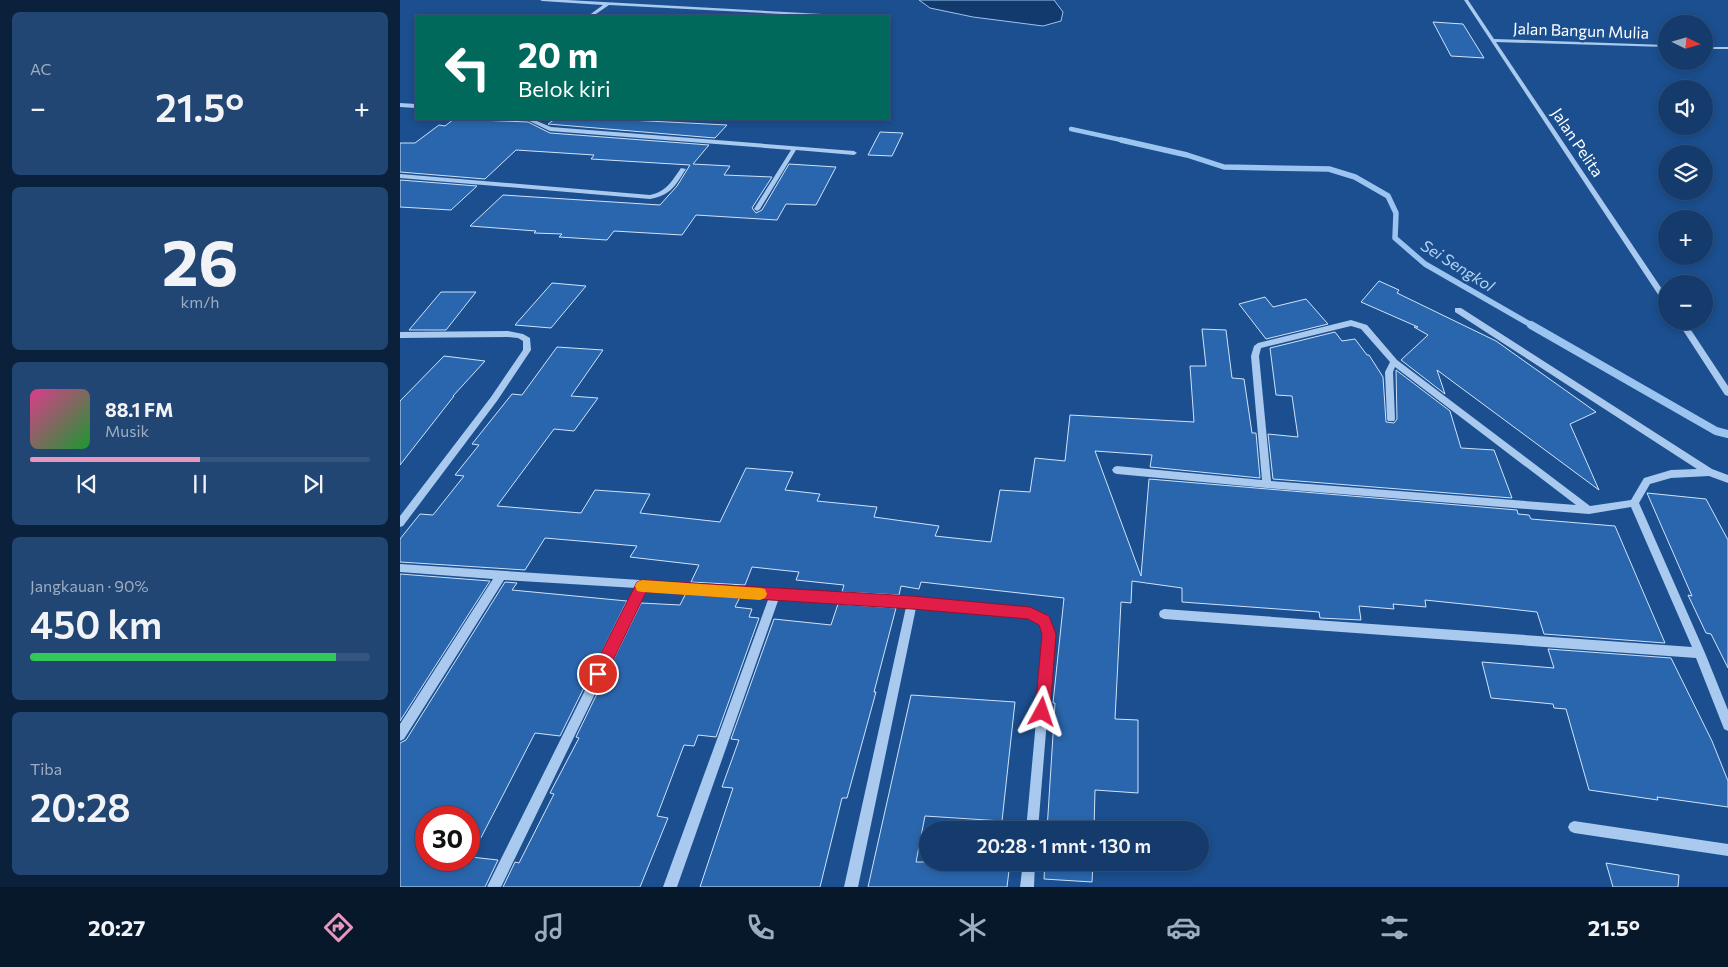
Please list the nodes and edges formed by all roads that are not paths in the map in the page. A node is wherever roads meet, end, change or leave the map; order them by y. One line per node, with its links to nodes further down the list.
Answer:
1 (542, 0): 3 (street)
2 (1466, 0): 7 (street, Jalan Pelita)
3 (606, 4): 5 (street); 6 (street)
4 (822, 14): 6 (street)
5 (591, 15)
6 (795, 15)
7 (1494, 40): 8 (street, Jalan Bangun Mulia); 19 (street, Jalan Pelita)
8 (1658, 46)
9 (1713, 48): 10 (street)
10 (1728, 48)
11 (400, 105): 12 (street)
12 (415, 106)
13 (530, 120): 14 (street)
14 (794, 149): 15 (street); 18 (street)
15 (854, 153)
16 (683, 169): 17 (street)
17 (400, 176)
18 (757, 209)
19 (1658, 288)
20 (1458, 310): 27 (street)
21 (1687, 330): 24 (street)
22 (400, 335): 32 (street)
23 (1394, 362): 25 (street); 29 (street); 31 (street)
24 (1728, 393)
25 (1391, 419)
26 (1117, 470): 29 (street)
27 (1709, 472): 28 (street); 30 (street)
28 (1728, 479)
29 (1267, 484): 31 (street)
30 (1634, 503): 31 (street); 39 (street)
31 (1589, 510)
32 (400, 523)
33 (400, 568): 34 (street)
34 (501, 575): 35 (street); 41 (street)
35 (642, 586): 36 (street); 46 (street)
36 (775, 595): 37 (street); 47 (street)
37 (912, 602): 42 (street); 48 (street)
38 (1164, 614): 39 (street)
39 (1700, 654): 40 (street)
40 (1728, 725)
41 (400, 735)
42 (1033, 821)
43 (1574, 827): 44 (street)
44 (1728, 850)
45 (1028, 871): 49 (street)
46 (494, 887)
47 (670, 887)
48 (851, 887)
49 (1027, 887)

